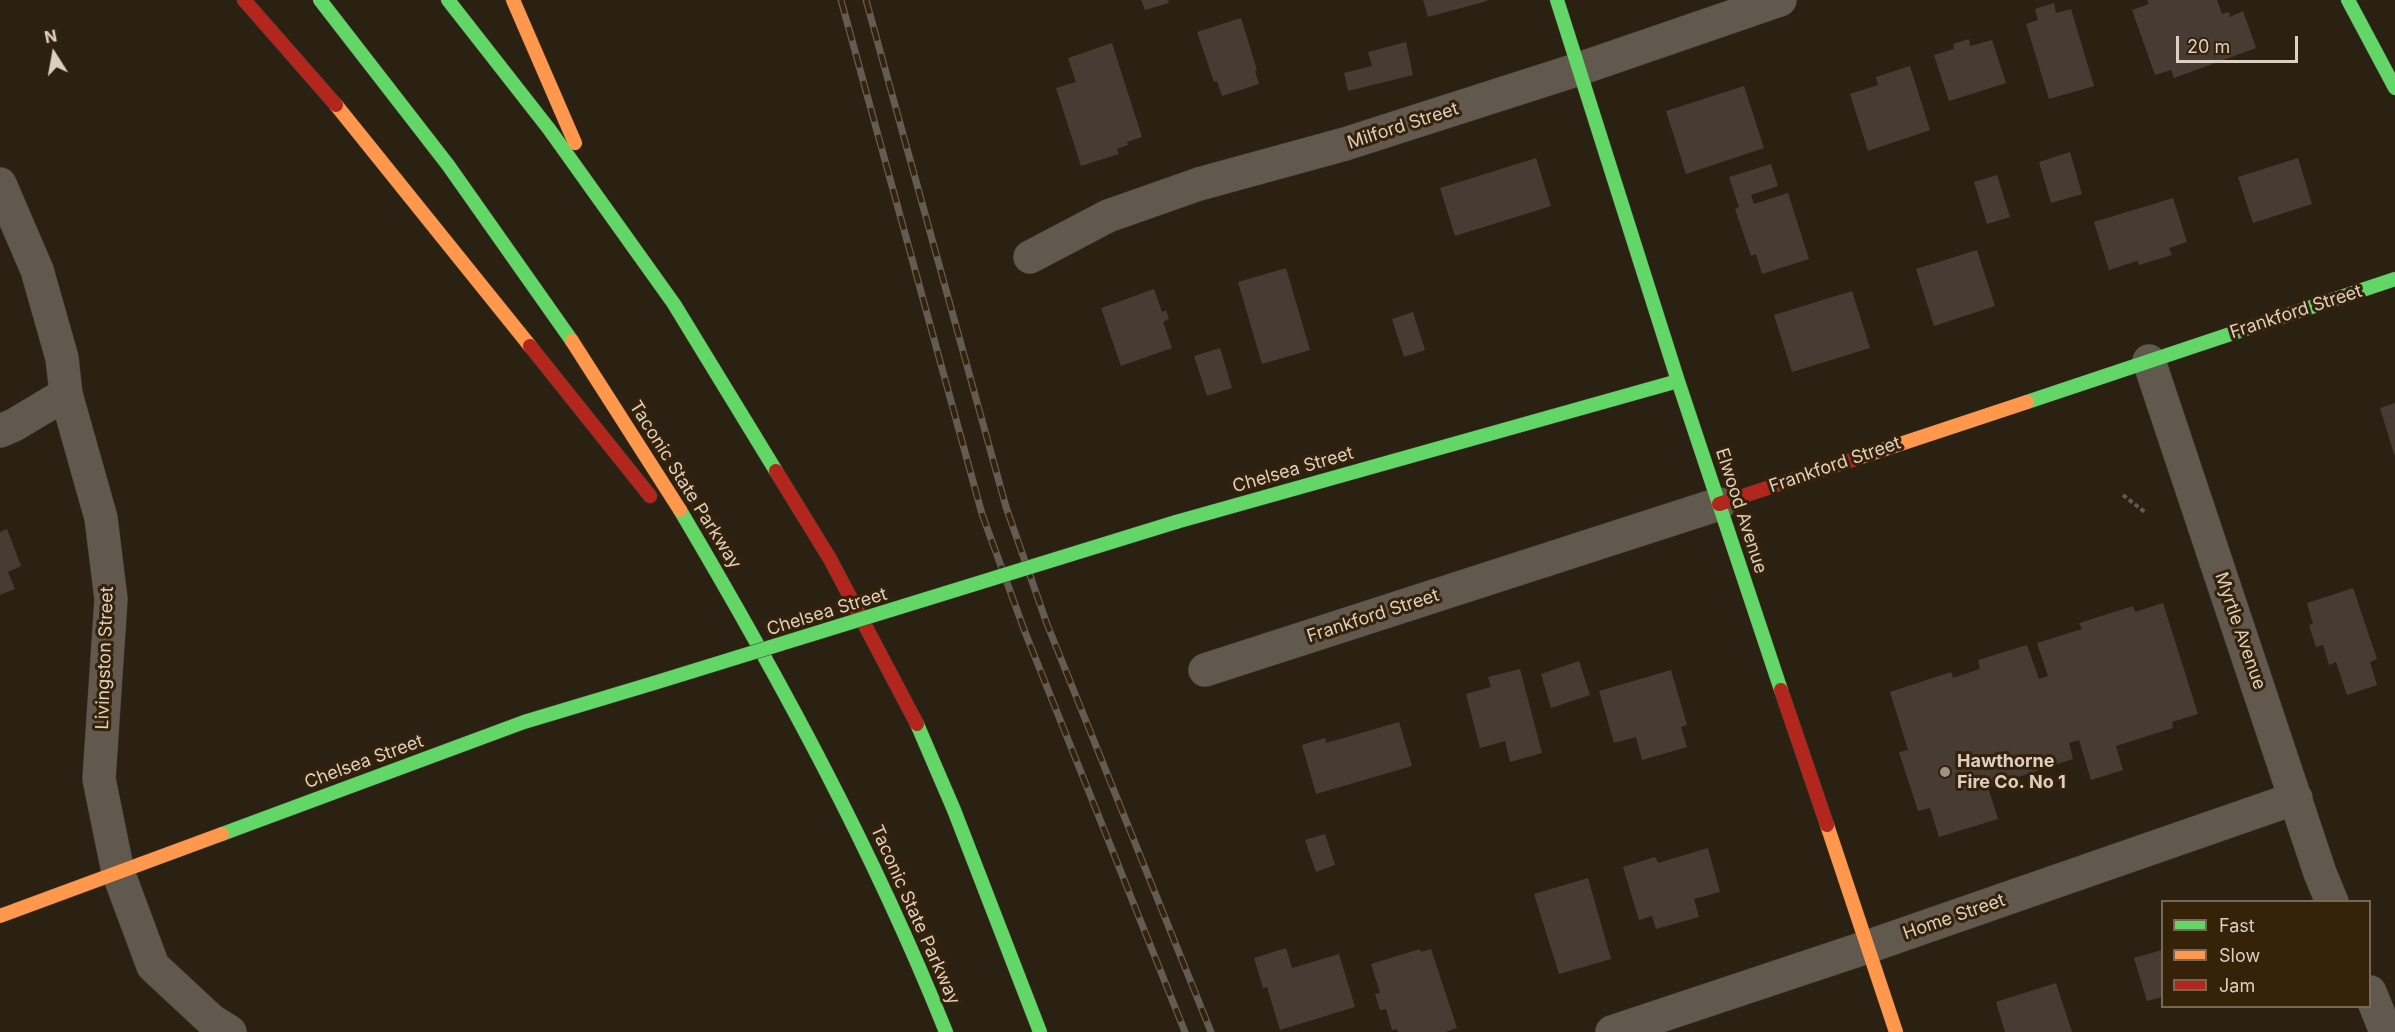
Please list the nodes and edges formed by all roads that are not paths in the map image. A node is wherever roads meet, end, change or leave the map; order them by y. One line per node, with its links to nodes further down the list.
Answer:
1 (244, 0): 18 (main road)
2 (320, 0): 21 (main road, Taconic State Parkway)
3 (448, 0): 11 (main road)
4 (513, 0): 11 (main road)
5 (1557, 0): 9 (main road, Elwood Avenue)
6 (1780, 0): 9 (street, Milford Street)
7 (2348, 0): 8 (main road)
8 (2390, 68)
9 (1579, 69): 12 (street, Milford Street); 15 (main road, Elwood Avenue)
10 (0, 184): 16 (street, Livingston Street)
11 (599, 197): 31 (main road)
12 (1030, 258)
13 (2395, 279): 14 (main road, Frankford Street)
14 (2149, 360): 19 (main road, Frankford Street); 23 (street, Myrtle Avenue)
15 (1678, 381): 19 (main road, Elwood Avenue); 24 (main road, Chelsea Street, bridge)
16 (66, 394): 17 (street); 24 (street, Livingston Street)
17 (0, 431)
18 (656, 503)
19 (1719, 504): 22 (street, Frankford Street); 27 (main road, Elwood Avenue)
20 (671, 522): 21 (main road)
21 (737, 605): 30 (main road, Taconic State Parkway)
22 (1205, 670)
23 (2296, 798): 25 (street, Myrtle Avenue); 27 (street, Home Street)
24 (118, 872): 26 (main road, Chelsea Street); 29 (street, Livingston Street)
25 (2331, 900)
26 (0, 916)
27 (1867, 947): 32 (street, Home Street); 33 (main road, Elwood Avenue)
28 (2371, 994): 34 (street)
29 (230, 1032)
30 (946, 1032)
31 (1040, 1032)
32 (1612, 1032)
33 (1896, 1032)
34 (2386, 1032)

